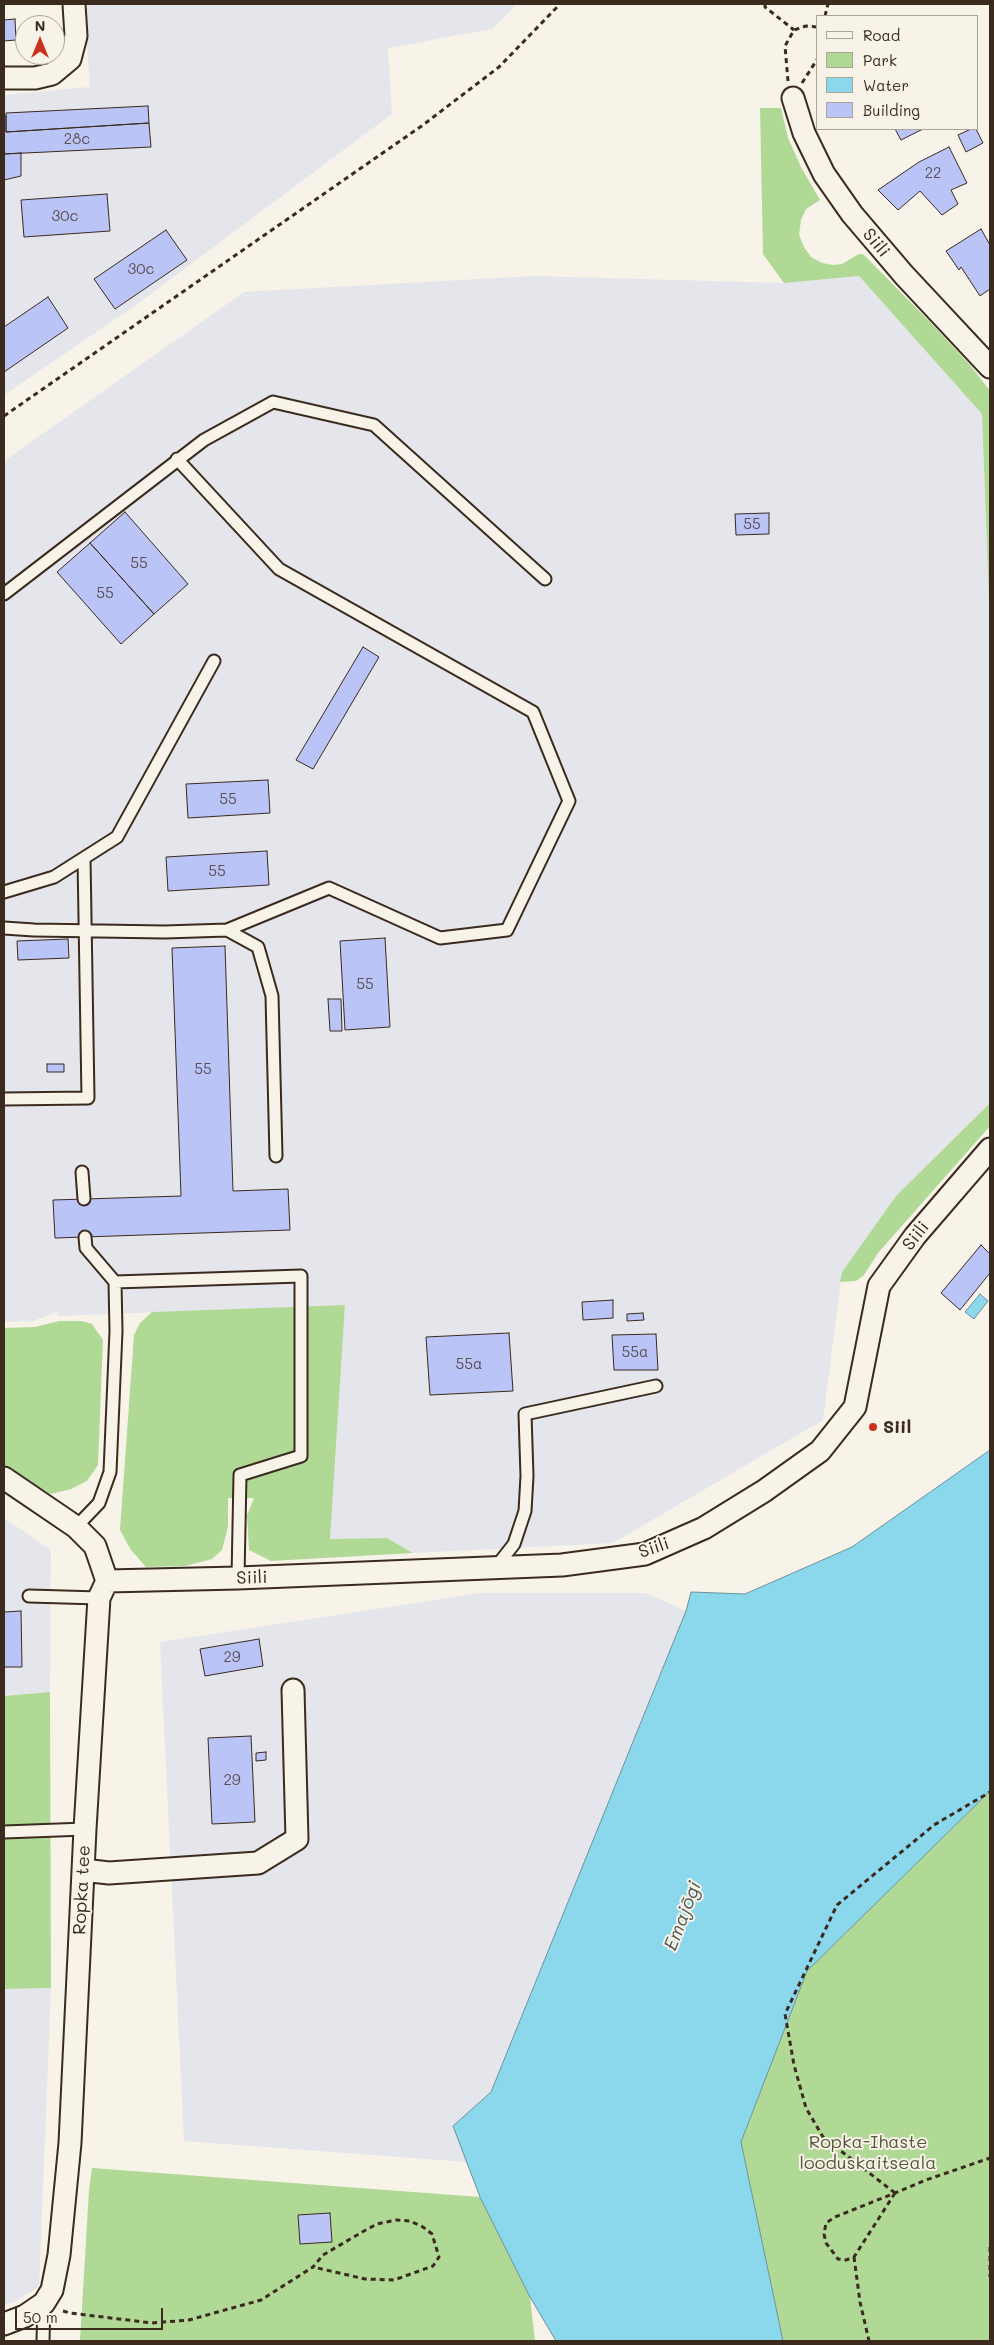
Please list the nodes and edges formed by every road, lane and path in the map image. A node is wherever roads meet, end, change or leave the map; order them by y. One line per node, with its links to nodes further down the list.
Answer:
1 (74, 4): 7 (street)
2 (560, 4): 10 (path)
3 (765, 4): 5 (path)
4 (816, 27): 5 (path)
5 (794, 30): 8 (path)
6 (816, 61): 8 (path)
7 (4, 78)
8 (793, 98): 9 (street, Siili)
9 (990, 367)
10 (4, 416)
11 (177, 460): 12 (lane); 13 (lane); 19 (lane)
12 (546, 578)
13 (4, 594)
14 (214, 661): 15 (lane)
15 (84, 858): 16 (lane); 18 (lane)
16 (4, 892)
17 (4, 928): 18 (lane)
18 (85, 930): 19 (lane); 20 (lane)
19 (227, 930): 22 (lane)
20 (4, 1099)
21 (990, 1149): 30 (street, Siili)
22 (276, 1156)
23 (82, 1172): 24 (lane)
24 (84, 1199)
25 (85, 1237): 26 (lane)
26 (114, 1282): 29 (lane); 31 (lane)
27 (656, 1386): 30 (lane)
28 (4, 1478): 29 (street, Ropka tee)
29 (76, 1527): 32 (street, Ropka tee)
30 (496, 1567): 31 (street, Siili)
31 (238, 1578): 32 (street, Siili)
32 (103, 1590): 33 (lane); 36 (street, Ropka tee)
33 (29, 1596)
34 (293, 1690): 38 (street)
35 (990, 1792): 40 (path)
36 (85, 1829): 37 (lane); 38 (street, Ropka tee)
37 (4, 1832)
38 (83, 1870): 45 (street, Ropka tee)
39 (990, 2158): 40 (path)
40 (895, 2193): 42 (path); 42 (path)
41 (990, 2247): 44 (path)
42 (854, 2257): 48 (path)
43 (313, 2267): 43 (path); 45 (path)
44 (990, 2277)
45 (44, 2303): 46 (street); 47 (lane)
46 (4, 2324)
47 (43, 2341)
48 (869, 2341)

